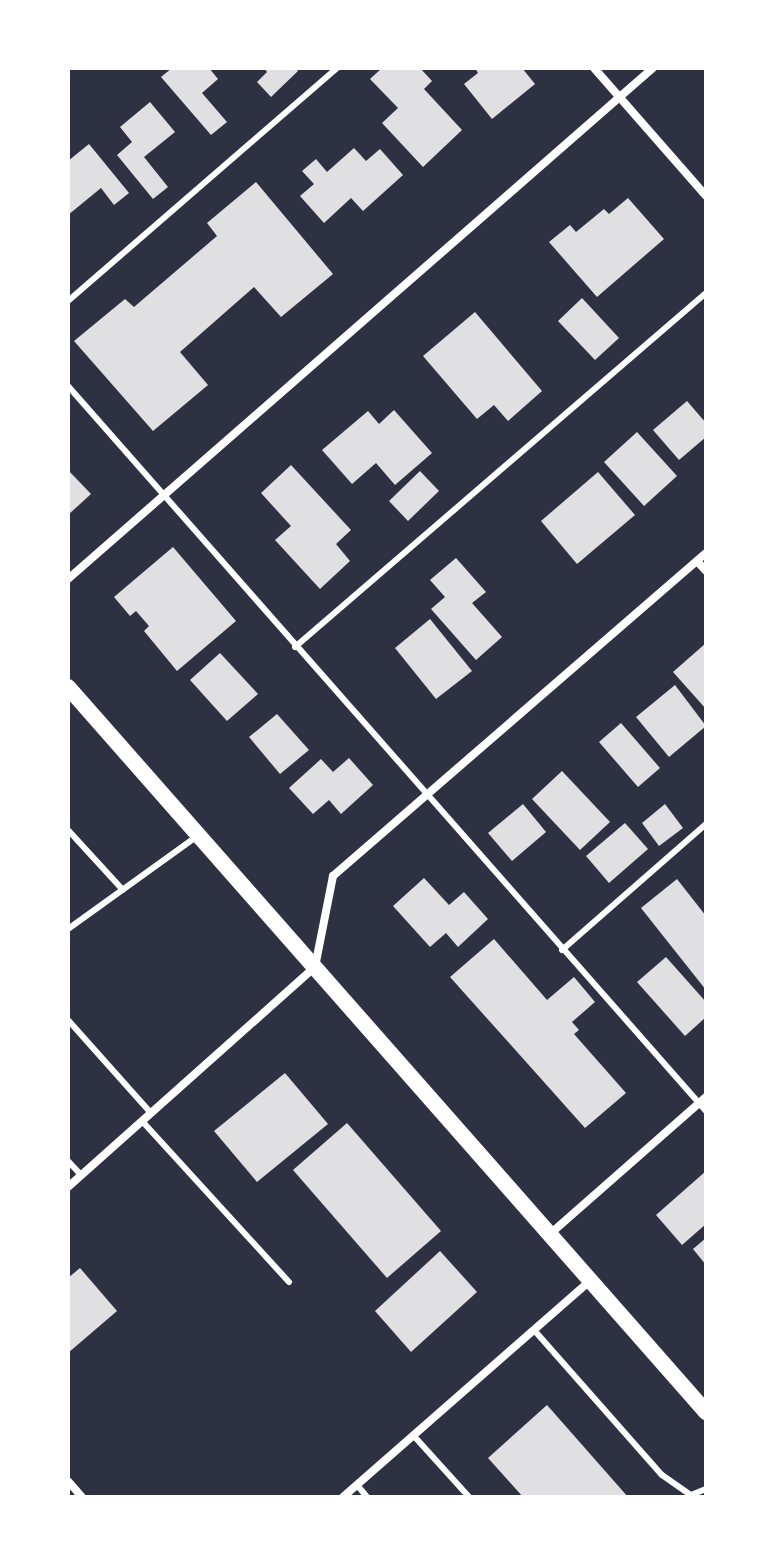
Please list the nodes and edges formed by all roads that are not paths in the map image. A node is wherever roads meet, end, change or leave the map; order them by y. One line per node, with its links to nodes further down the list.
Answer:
1 (337, 68): 7 (lane)
2 (594, 68): 4 (street)
3 (653, 68): 4 (street)
4 (620, 97): 5 (street); 9 (street)
5 (706, 196)
6 (706, 293): 14 (lane)
7 (68, 301)
8 (68, 386): 9 (lane)
9 (163, 496): 13 (street); 14 (lane)
10 (706, 553): 11 (street)
11 (697, 561): 12 (street); 16 (street)
12 (706, 571)
13 (68, 579)
14 (295, 647): 16 (lane)
15 (68, 687): 19 (main road)
16 (425, 796): 22 (lane); 23 (street)
17 (706, 824): 22 (lane)
18 (68, 830): 20 (lane)
19 (199, 835): 20 (lane); 23 (main road)
20 (123, 890): 21 (lane)
21 (68, 929)
22 (562, 950): 25 (lane)
23 (315, 967): 27 (street); 32 (main road)
24 (68, 1020): 27 (lane)
25 (702, 1100): 26 (lane); 32 (street)
26 (706, 1111)
27 (151, 1113): 28 (street)
28 (142, 1121): 30 (street); 34 (lane)
29 (68, 1161): 30 (lane)
30 (81, 1175): 31 (street)
31 (68, 1187)
32 (550, 1234): 33 (main road)
33 (591, 1280): 35 (street); 36 (main road)
34 (289, 1282)
35 (534, 1330): 37 (street); 40 (lane)
36 (706, 1412)
37 (413, 1435): 39 (street); 44 (lane)
38 (68, 1481): 41 (street)
39 (357, 1485): 42 (street); 43 (lane)
40 (706, 1489)
41 (82, 1497)
42 (343, 1497)
43 (367, 1497)
44 (469, 1497)

